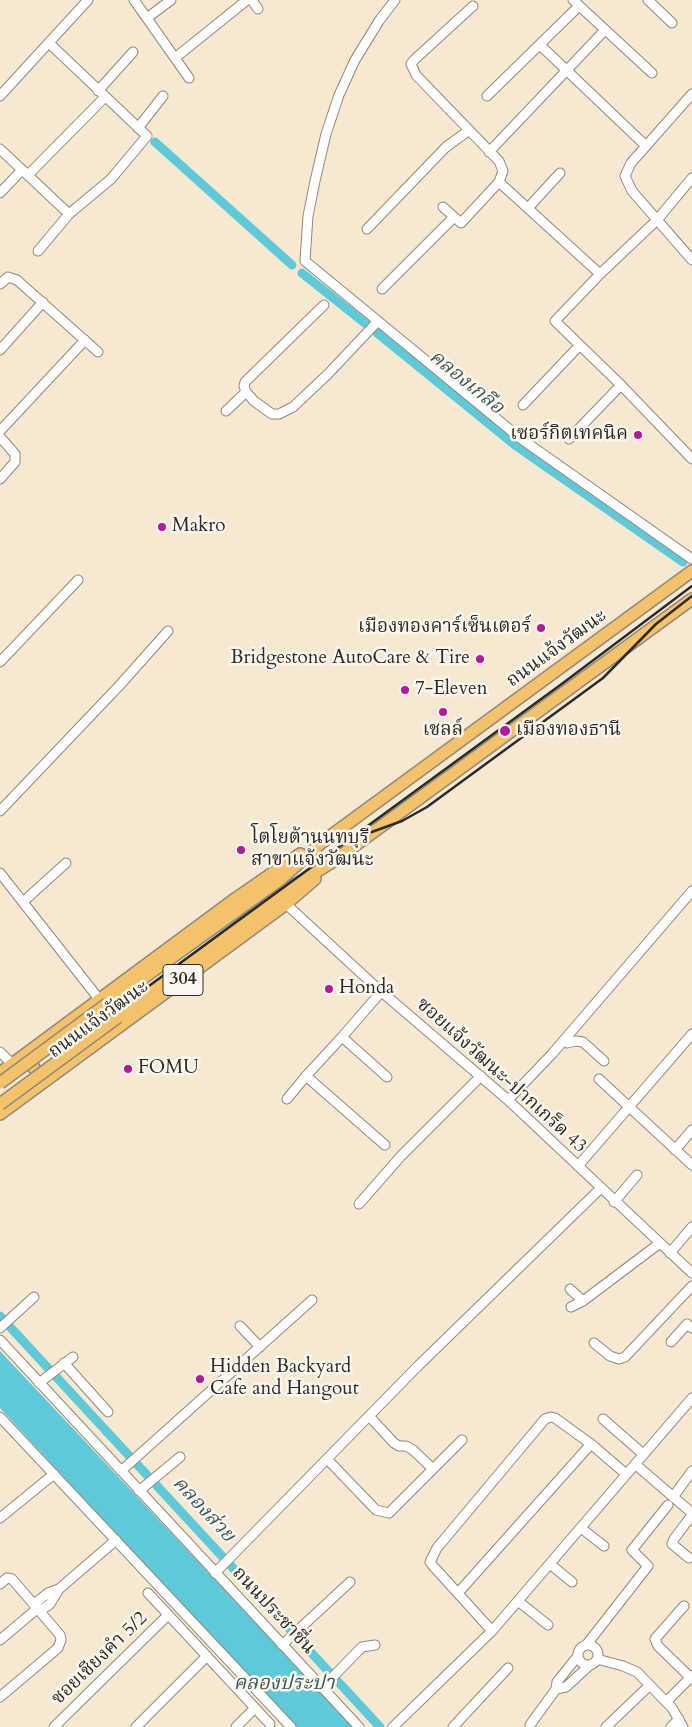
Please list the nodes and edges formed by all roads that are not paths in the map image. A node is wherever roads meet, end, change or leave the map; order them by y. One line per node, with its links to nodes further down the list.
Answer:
1 (88, 0): 14 (street)
2 (134, 0): 11 (street)
3 (171, 0): 11 (street)
4 (248, 0): 17 (street)
5 (252, 0): 10 (street)
6 (395, 0): 49 (street)
7 (648, 0): 12 (street)
8 (576, 3): 13 (street); 15 (street)
9 (472, 6): 27 (street)
10 (258, 8)
11 (147, 18): 17 (street)
12 (672, 23)
13 (605, 30): 18 (street); 19 (street)
14 (49, 42): 21 (street); 23 (street)
15 (540, 45): 18 (street); 25 (street)
16 (133, 52): 21 (street)
17 (176, 58): 20 (street)
18 (566, 71): 28 (street); 30 (street)
19 (652, 73)
20 (189, 78)
21 (101, 94): 26 (street); 31 (street)
22 (692, 94): 28 (street)
23 (0, 96)
24 (163, 96): 26 (street)
25 (487, 96)
26 (138, 128): 38 (street)
27 (468, 131): 30 (street); 41 (street)
28 (646, 146): 40 (street)
29 (0, 149): 31 (street)
30 (489, 152): 34 (street)
31 (25, 173): 35 (street); 38 (street)
32 (560, 173): 37 (street)
33 (692, 178): 40 (street)
34 (498, 182): 37 (street); 39 (street)
35 (0, 193)
36 (443, 207): 39 (street)
37 (528, 208): 44 (street)
38 (69, 214): 42 (street)
39 (454, 217): 46 (street)
40 (657, 220): 43 (street); 44 (street)
41 (367, 229)
42 (38, 251)
43 (692, 259)
44 (600, 274): 51 (street)
45 (0, 284): 47 (street)
46 (382, 289)
47 (43, 302): 50 (street); 52 (street)
48 (324, 306): 55 (street)
49 (378, 321): 55 (street); 63 (street)
50 (85, 340): 53 (street); 58 (street)
51 (580, 345): 54 (street); 56 (street)
52 (0, 350)
53 (98, 352)
54 (621, 385): 60 (street); 61 (street)
55 (246, 392): 57 (street)
56 (523, 405)
57 (226, 411)
58 (0, 431)
59 (0, 437): 62 (street)
60 (569, 439)
61 (692, 459)
62 (0, 479)
63 (692, 559)
64 (692, 571): 77 (main road, ถนนแจ้งวัฒนะ / 304)
65 (78, 580): 68 (street)
66 (692, 599): 70 (main road, ถนนแจ้งวัฒนะ / 304)
67 (168, 631): 69 (street)
68 (0, 662)
69 (0, 811)
70 (334, 860): 75 (main road, ถนนแจ้งวัฒนะ / 304); 94 (main road, ถนนแจ้งวัฒนะ / 304, bridge)
71 (66, 863): 74 (street)
72 (0, 873): 74 (street)
73 (692, 891): 80 (street)
74 (24, 901): 77 (street)
75 (286, 904): 76 (street, ซอยแจ้งวัฒนะ-ปากเกร็ด 43); 85 (main road, ถนนแจ้งวัฒนะ / 304)
76 (381, 992): 79 (street); 87 (street, ซอยแจ้งวัฒนะ-ปากเกร็ด 43)
77 (103, 1002): 81 (main road, ถนนแจ้งวัฒนะ / 304); 90 (main road, ถนนแจ้งวัฒนะ / 304, bridge)
78 (692, 1034): 95 (street)
79 (342, 1037): 86 (street); 88 (street)
80 (563, 1041): 83 (street); 93 (street)
81 (35, 1046): 84 (main road, ถนนแจ้งวัฒนะ / 304); 85 (main road)
82 (0, 1052): 84 (street)
83 (604, 1062)
84 (6, 1068): 91 (main road)
85 (54, 1075): 91 (main road, ถนนแจ้งวัฒนะ / 304)
86 (306, 1076): 92 (street); 98 (street)
87 (481, 1076): 93 (street, ซอยแจ้งวัฒนะ-ปากเกร็ด 43); 105 (street)
88 (387, 1077)
89 (599, 1079): 95 (street)
90 (0, 1083)
91 (28, 1094): 96 (main road, ถนนแจ้งวัฒนะ / 304)
92 (287, 1099)
93 (508, 1100): 100 (street, ซอยแจ้งวัฒนะ-ปากเกร็ด 43)
94 (0, 1104)
95 (629, 1106): 99 (street); 100 (street)
96 (0, 1114)
97 (692, 1130): 99 (street)
98 (385, 1145)
99 (675, 1150): 101 (street)
100 (578, 1166): 103 (street, ซอยแจ้งวัฒนะ-ปากเกร็ด 43)
101 (692, 1166)
102 (637, 1175): 104 (street)
103 (601, 1188): 104 (street, ซอยแจ้งวัฒนะ-ปากเกร็ด 43); 129 (street)
104 (614, 1202): 107 (street, ซอยแจ้งวัฒนะ-ปากเกร็ด 43)
105 (359, 1204)
106 (692, 1227): 108 (street)
107 (660, 1243): 108 (street, ซอยแจ้งวัฒนะ-ปากเกร็ด 43); 114 (street)
108 (670, 1253): 109 (street, ซอยแจ้งวัฒนะ-ปากเกร็ด 43)
109 (692, 1273)
110 (692, 1286): 121 (street)
111 (570, 1288): 114 (street)
112 (34, 1297): 117 (street)
113 (312, 1300): 122 (street)
114 (583, 1301): 115 (street)
115 (571, 1307)
116 (240, 1326): 122 (street)
117 (0, 1328)
118 (692, 1328): 120 (street)
119 (0, 1340): 125 (street, ถนนประชาชื่น)
120 (671, 1342)
121 (594, 1343)
122 (260, 1347): 137 (street)
123 (72, 1357): 124 (street)
124 (61, 1366): 125 (street); 127 (street)
125 (42, 1380): 137 (street, ถนนประชาชื่น)
126 (692, 1398): 133 (street)
127 (108, 1412)
128 (0, 1416): 140 (street)
129 (369, 1416): 135 (street); 138 (street)
130 (603, 1419): 133 (street)
131 (462, 1440): 138 (street)
132 (591, 1444): 141 (street); 156 (street); 156 (street)
133 (643, 1454): 136 (street)
134 (180, 1457): 142 (street)
135 (327, 1459): 138 (street); 151 (street)
136 (635, 1464): 141 (street); 143 (street)
137 (124, 1468): 142 (street, ถนนประชาชื่น)
138 (433, 1470)
139 (692, 1472): 143 (street)
140 (54, 1474): 145 (street); 147 (street)
141 (626, 1474): 146 (street)
142 (142, 1488): 151 (street, ถนนประชาชื่น)
143 (671, 1501): 144 (street); 165 (street)
144 (692, 1514): 149 (street)
145 (0, 1518)
146 (581, 1528): 148 (street); 150 (street)
147 (116, 1540): 159 (street); 184 (street)
148 (604, 1546)
149 (689, 1558)
150 (550, 1564): 153 (street); 157 (street)
151 (218, 1570): 164 (street, ถนนประชาชื่น)
152 (350, 1582): 164 (street)
153 (572, 1582)
154 (0, 1584): 159 (street)
155 (148, 1593): 160 (street)
156 (458, 1593): 162 (street)
157 (518, 1601): 161 (street); 162 (street)
158 (684, 1606): 171 (street)
159 (38, 1608): 163 (street); 175 (street)
160 (168, 1615): 167 (street); 181 (street, ซอยเชียงคำ 5/2)
161 (548, 1625)
162 (492, 1631): 186 (street)
163 (0, 1640)
164 (285, 1643): 172 (street, ถนนประชาชื่น)
165 (587, 1644): 168 (street); 169 (street)
166 (375, 1645): 172 (street)
167 (207, 1656): 177 (street); 182 (street)
168 (577, 1657): 169 (street); 174 (street)
169 (594, 1661): 173 (street); 174 (street)
170 (508, 1668): 187 (street)
171 (691, 1678): 176 (street)
172 (325, 1685): 185 (street, ถนนประชาชื่น)
173 (650, 1685): 176 (street); 188 (street)
174 (556, 1689): 180 (street)
175 (0, 1697)
176 (666, 1702): 178 (street)
177 (255, 1708): 179 (street); 183 (street)
178 (681, 1723): 189 (street)
179 (270, 1724)
180 (528, 1726)
181 (54, 1727)
182 (136, 1727)
183 (236, 1727)
184 (291, 1727)
185 (359, 1727)
186 (393, 1727)
187 (453, 1727)
188 (606, 1727)
189 (671, 1727)

